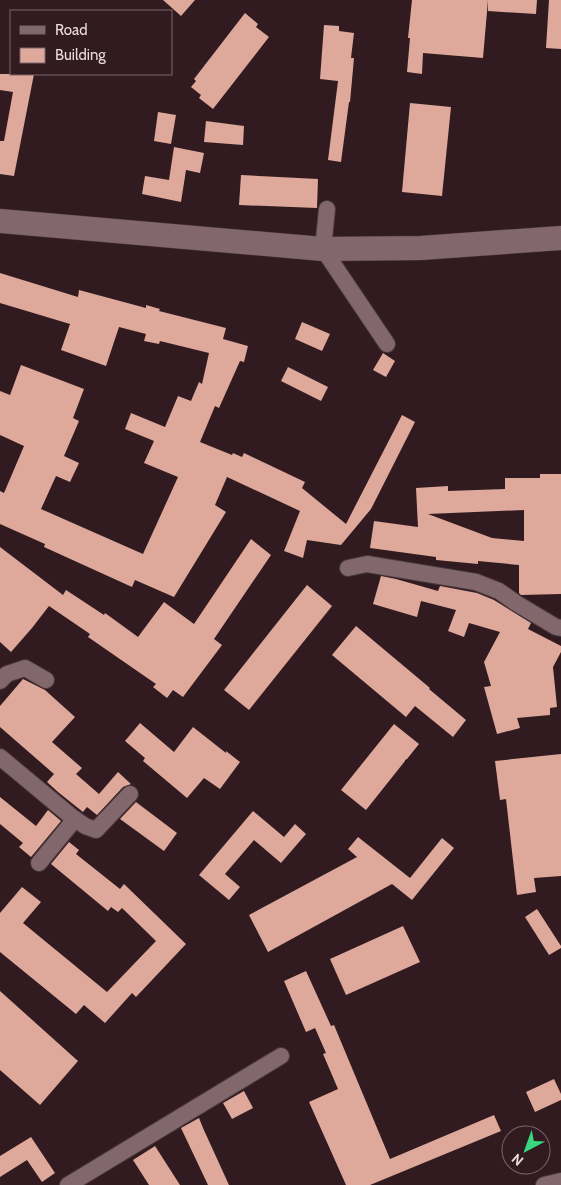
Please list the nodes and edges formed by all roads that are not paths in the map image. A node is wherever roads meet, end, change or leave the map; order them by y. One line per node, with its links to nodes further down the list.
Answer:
1 (327, 209): 4 (street)
2 (0, 221): 4 (main road)
3 (561, 238): 4 (main road)
4 (324, 249): 5 (street)
5 (387, 344)
6 (348, 568): 7 (street)
7 (561, 628)
8 (46, 680): 9 (street)
9 (0, 681)
10 (0, 757): 12 (street)
11 (130, 794): 12 (street)
12 (75, 819): 13 (street)
13 (39, 863)
14 (281, 1056): 16 (street)
15 (561, 1181): 17 (street)
16 (68, 1185)
17 (544, 1185)

